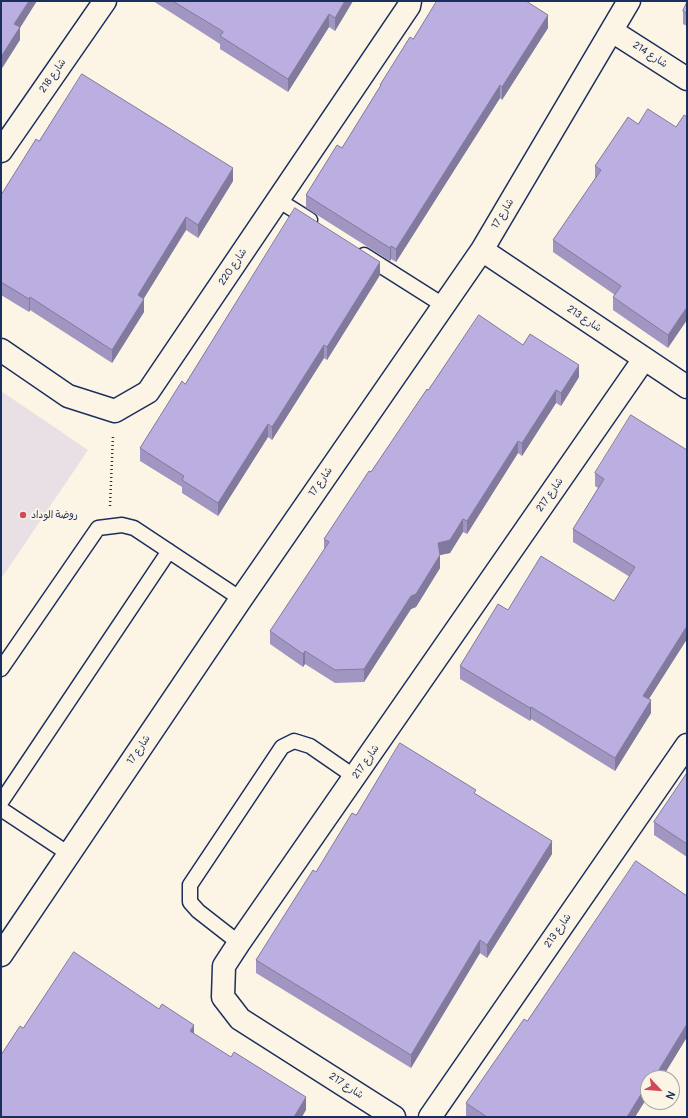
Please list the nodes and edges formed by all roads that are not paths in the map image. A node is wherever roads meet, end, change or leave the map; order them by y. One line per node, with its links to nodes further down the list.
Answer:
1 (105, 1): 6 (street, شارع 218)
2 (410, 1): 7 (street, شارع 220)
3 (629, 1): 4 (street, شارع 17)
4 (612, 31): 5 (street, شارع 214); 10 (street, شارع 17)
5 (687, 79)
6 (1, 151)
7 (278, 200): 8 (lane); 12 (street, شارع 220)
8 (324, 229)
9 (351, 246): 11 (lane)
10 (482, 250): 11 (street, شارع 17); 13 (street, شارع 213)
11 (443, 305): 16 (street, شارع 17)
12 (1, 350)
13 (644, 359): 14 (street, شارع 213); 19 (street, شارع 217)
14 (687, 387)
15 (169, 551): 16 (lane); 17 (lane); 20 (lane)
16 (241, 599): 22 (street, شارع 17)
17 (1, 669)
18 (687, 745): 26 (street, شارع 213)
19 (355, 777): 23 (street, شارع 217); 23 (lane)
20 (1, 802)
21 (1, 809): 22 (lane)
22 (69, 854): 24 (street, شارع 17)
23 (239, 943): 25 (street, شارع 217)
24 (1, 955)
25 (394, 1117)
26 (430, 1117)

